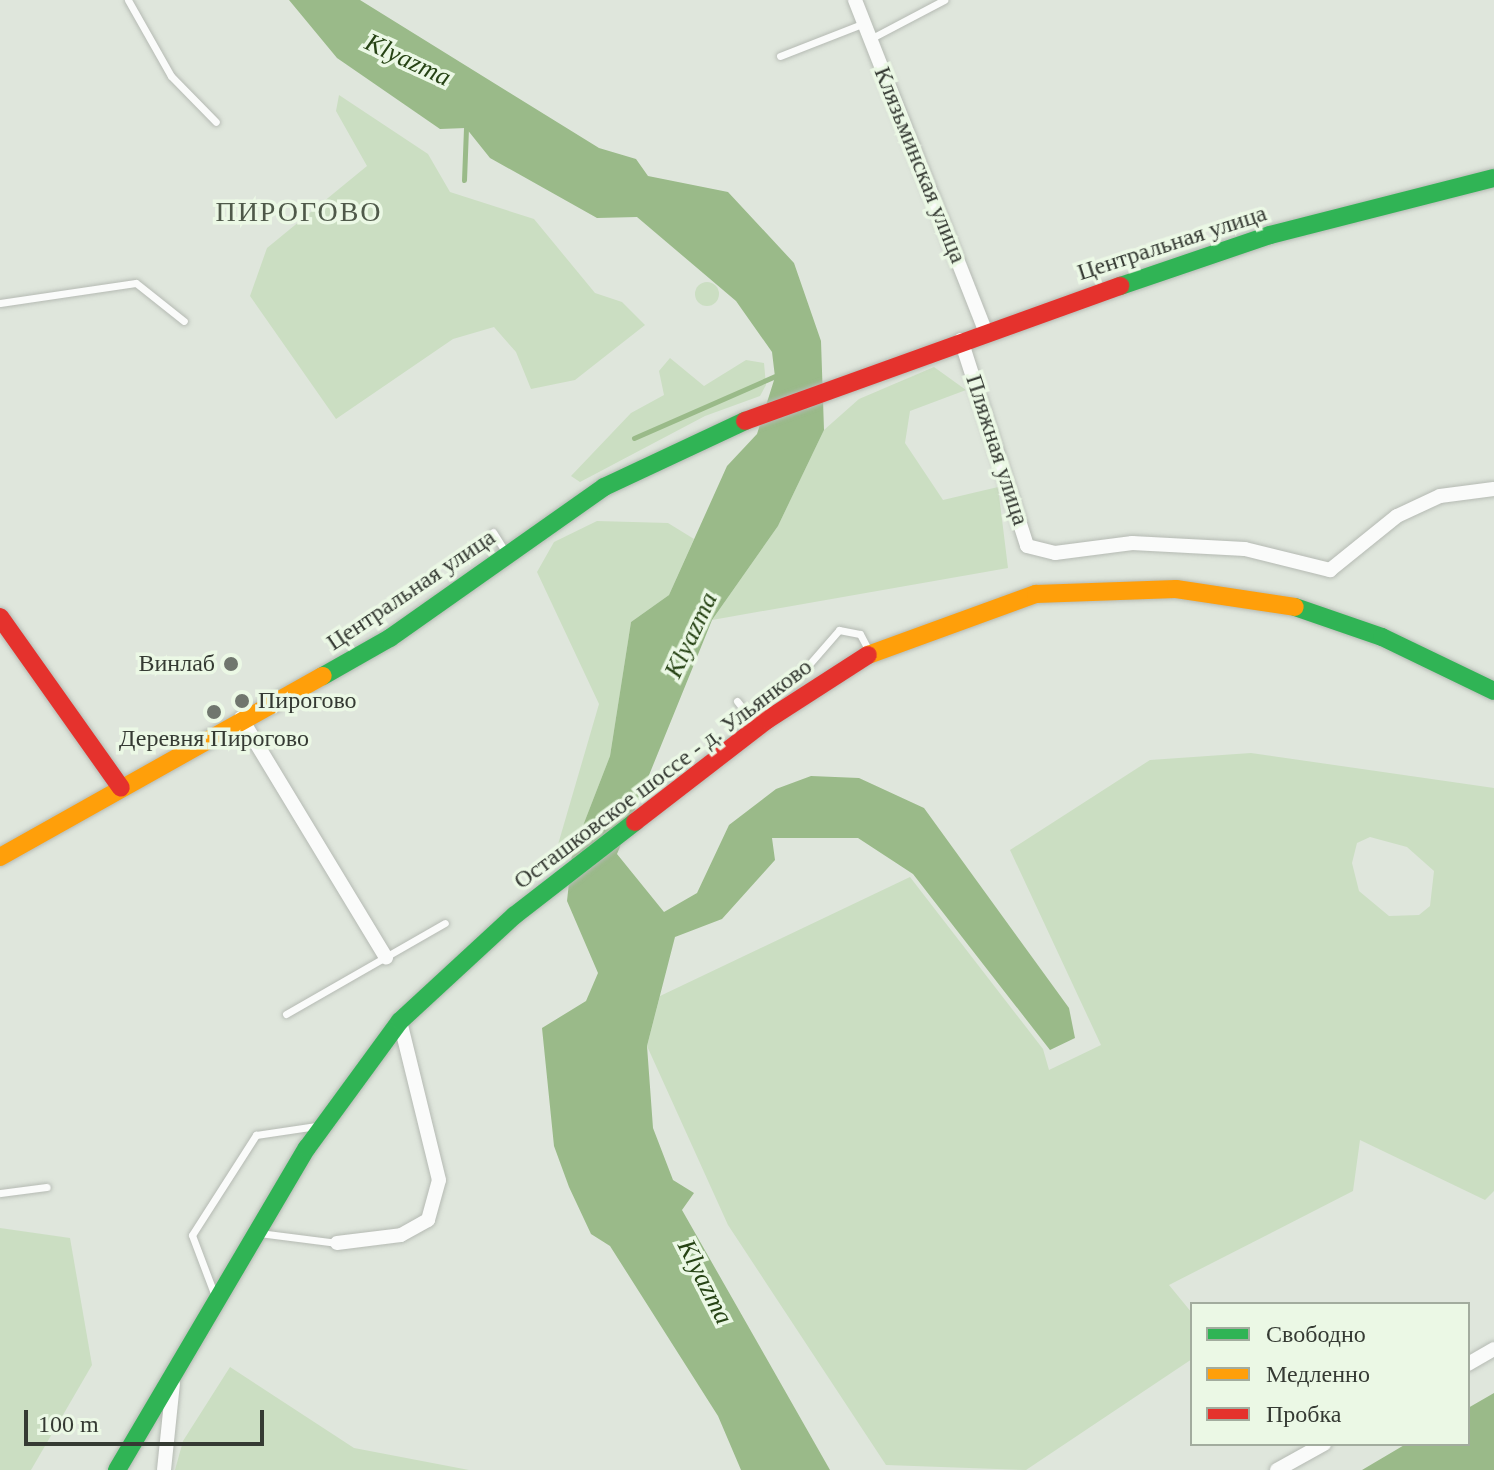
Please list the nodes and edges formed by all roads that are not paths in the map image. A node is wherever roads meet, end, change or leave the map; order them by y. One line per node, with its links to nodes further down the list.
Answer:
1 (128, 0): 7 (lane)
2 (855, 0): 4 (street, Клязьминская улица)
3 (944, 0): 5 (lane)
4 (864, 23): 5 (street, Клязьминская улица); 6 (lane)
5 (870, 39): 11 (street, Клязьминская улица)
6 (780, 56)
7 (216, 122)
8 (1494, 178): 11 (street, Центральная улица)
9 (0, 303): 10 (lane)
10 (184, 321)
11 (985, 330): 12 (street, Центральная улица)
12 (961, 340): 13 (street, Пляжная улица); 15 (street, Центральная улица)
13 (1494, 489)
14 (493, 532): 15 (lane)
15 (507, 555): 20 (street, Центральная улица)
16 (0, 617): 21 (street)
17 (871, 654): 18 (street, Осташковское шоссе - д. Ульянково); 19 (lane); 26 (street, Осташковское шоссе - д. Ульянково)
18 (1494, 691)
19 (737, 701)
20 (241, 718): 21 (street, Центральная улица); 24 (street)
21 (121, 788): 22 (street, Центральная улица)
22 (0, 857)
23 (445, 923): 24 (lane)
24 (386, 957): 25 (lane)
25 (286, 1014)
26 (400, 1021): 27 (street, Осташковское шоссе - д. Ульянково); 31 (street)
27 (322, 1125): 30 (street, Осташковское шоссе - д. Ульянково); 32 (lane)
28 (47, 1187): 29 (lane)
29 (0, 1193)
30 (255, 1233): 31 (lane); 32 (street, Осташковское шоссе - д. Ульянково)
31 (337, 1243)
32 (217, 1299): 35 (street, Осташковское шоссе - д. Ульянково)
33 (1494, 1349): 34 (street)
34 (1470, 1363)
35 (174, 1371): 37 (street, Осташковское шоссе - д. Ульянково); 38 (street)
36 (1320, 1446): 39 (street)
37 (117, 1470)
38 (164, 1470)
39 (1277, 1470)

